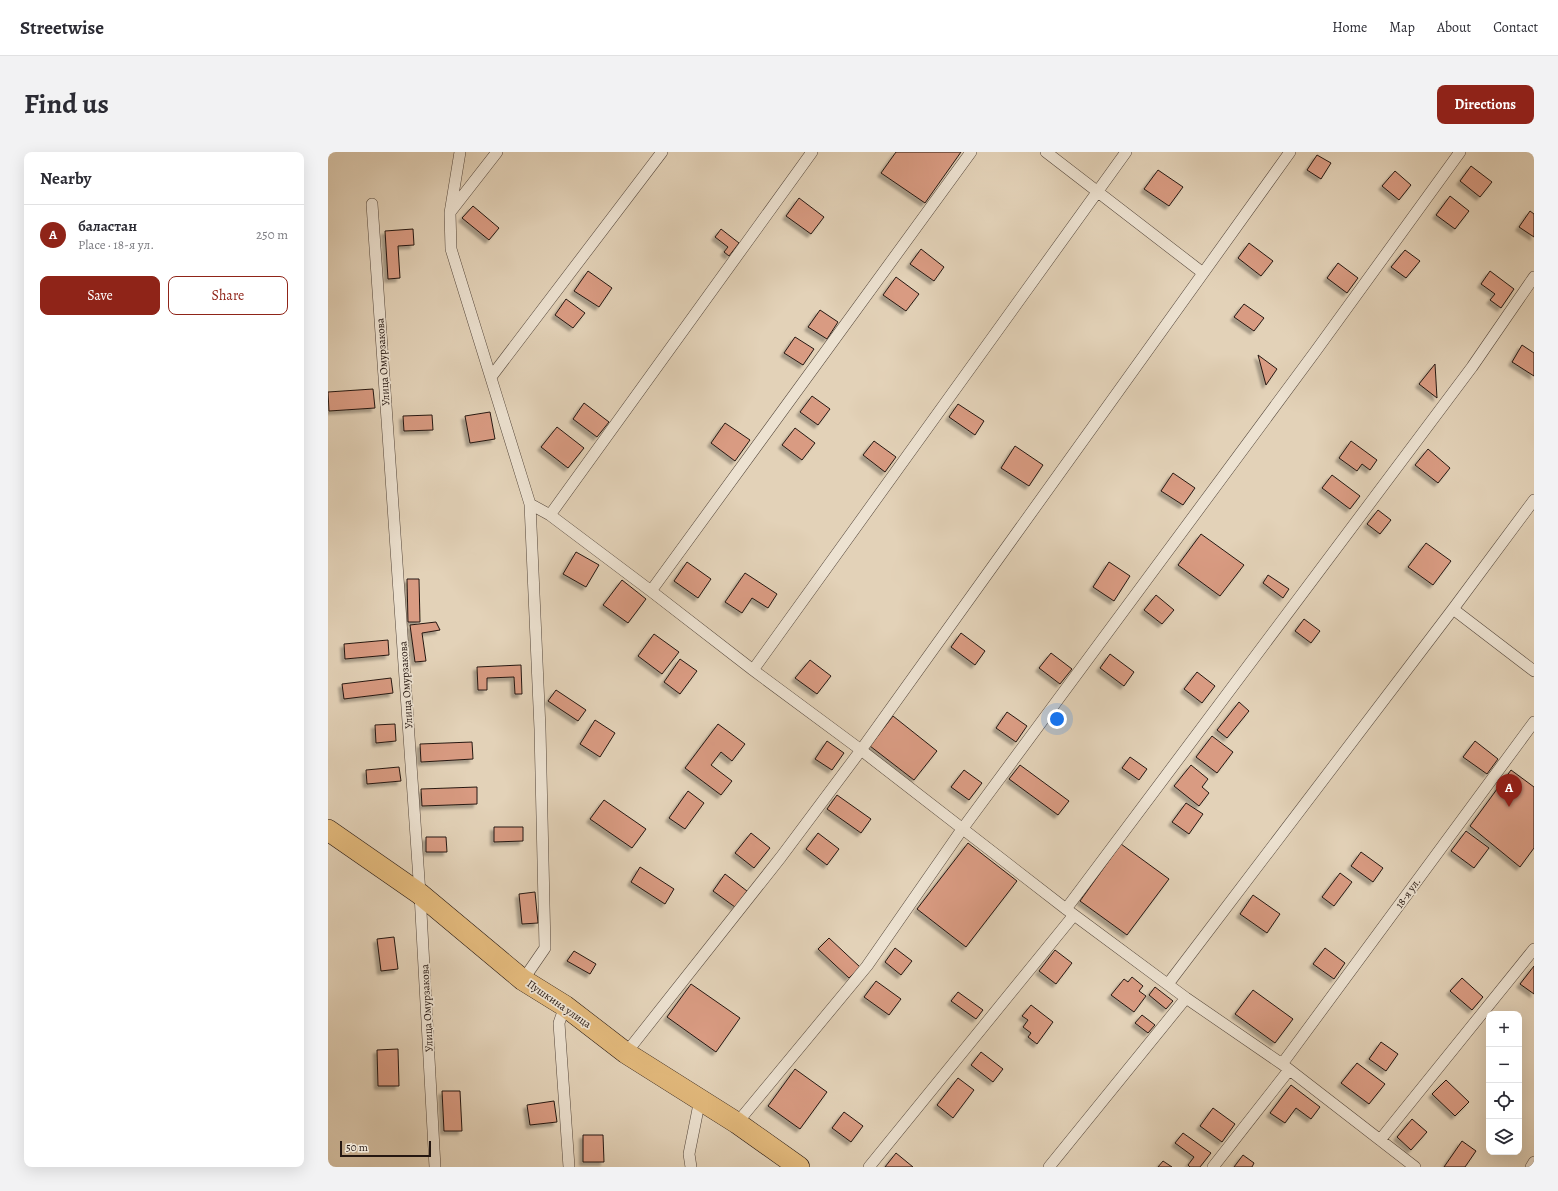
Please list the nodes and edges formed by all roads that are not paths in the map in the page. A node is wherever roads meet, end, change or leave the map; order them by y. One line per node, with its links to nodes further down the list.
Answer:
1 (460, 152): 12 (street)
2 (497, 152): 12 (street)
3 (662, 152): 15 (street)
4 (812, 152): 18 (street)
5 (971, 152): 19 (street)
6 (1046, 152): 10 (street)
7 (1126, 152): 10 (street)
8 (1290, 152): 13 (street)
9 (1460, 152): 25 (street)
10 (1097, 191): 13 (street); 21 (street)
11 (372, 204): 27 (street, Улица Омурзакова)
12 (450, 213): 15 (street)
13 (1203, 273): 24 (street)
14 (1534, 277): 28 (street)
15 (492, 377): 17 (street)
16 (1534, 500): 20 (street)
17 (530, 504): 18 (street); 30 (street)
18 (550, 515): 19 (street)
19 (651, 591): 21 (street)
20 (1453, 609): 22 (street); 31 (street)
21 (753, 670): 24 (street)
22 (1534, 671)
23 (1534, 722): 35 (street, 18-я ул.)
24 (861, 750): 25 (street); 34 (street)
25 (963, 828): 28 (street); 37 (street)
26 (328, 830): 27 (highway, Пушкина улица)
27 (420, 894): 30 (highway, Пушкина улица); 41 (street, Улица Омурзакова)
28 (1070, 912): 31 (street); 45 (street)
29 (1534, 949): 38 (street)
30 (523, 980): 33 (highway, Пушкина улица)
31 (1168, 984): 32 (street)
32 (1186, 998): 35 (street); 46 (street)
33 (564, 1006): 34 (highway, Пушкина улица); 42 (street)
34 (626, 1053): 36 (highway, Пушкина улица)
35 (1286, 1067): 38 (street); 47 (street, 18-я ул.)
36 (700, 1099): 37 (highway, Пушкина улица); 43 (street)
37 (737, 1123): 44 (highway, Пушкина улица)
38 (1380, 1140): 40 (street)
39 (1534, 1162): 48 (street)
40 (1408, 1165)
41 (435, 1167)
42 (569, 1167)
43 (691, 1167)
44 (799, 1167)
45 (869, 1167)
46 (1049, 1167)
47 (1213, 1167)
48 (1531, 1167)

